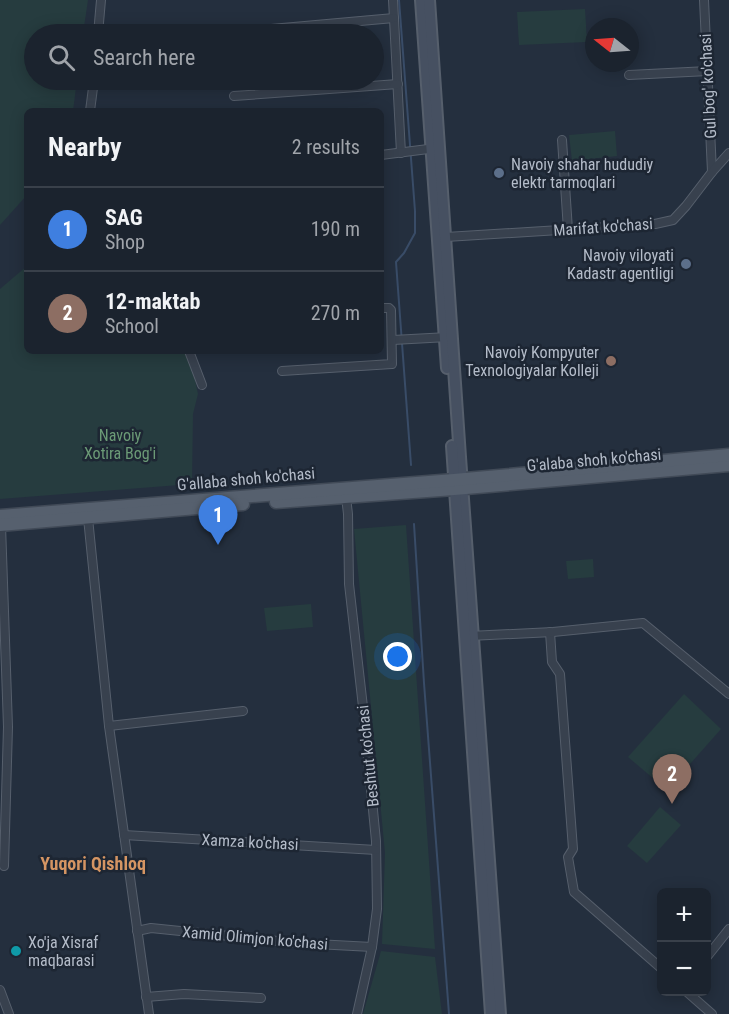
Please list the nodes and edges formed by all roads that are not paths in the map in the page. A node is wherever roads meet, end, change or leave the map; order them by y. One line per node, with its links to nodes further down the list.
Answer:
1 (101, 0): 7 (street)
2 (393, 0): 6 (street)
3 (421, 0): 18 (main road)
4 (429, 0): 18 (main road)
5 (704, 0): 9 (street, Gul bog' ko'chasi)
6 (394, 18): 8 (street); 11 (street)
7 (99, 24)
8 (326, 24)
9 (708, 71): 10 (street); 22 (street, Gul bog' ko'chasi)
10 (629, 75)
11 (398, 84): 12 (street); 19 (street)
12 (384, 85)
13 (92, 90): 16 (street)
14 (316, 90): 15 (street)
15 (234, 96)
16 (90, 108)
17 (562, 140): 23 (street)
18 (435, 148): 19 (street); 24 (main road); 26 (main road)
19 (401, 153): 21 (street)
20 (729, 153): 22 (street, Marifat ko'chasi)
21 (384, 155)
22 (712, 172): 23 (street, Marifat ko'chasi)
23 (568, 230): 24 (street, Marifat ko'chasi)
24 (446, 237): 26 (main road)
25 (384, 308): 27 (street)
26 (448, 337): 27 (street); 34 (main road)
27 (393, 340): 29 (street)
28 (190, 354): 30 (street)
29 (282, 371)
30 (202, 385)
31 (729, 455): 33 (main road, G'alaba shoh ko'chasi)
32 (729, 465): 34 (main road, G'alaba shoh ko'chasi)
33 (494, 475): 34 (main road, G'allaba shoh ko'chasi)
34 (458, 484): 35 (main road, G'allaba shoh ko'chasi); 36 (main road, G'allaba shoh ko'chasi); 40 (main road)
35 (346, 497): 37 (main road, G'allaba shoh ko'chasi); 45 (street, Beshtut ko'chasi)
36 (0, 516)
37 (88, 518): 38 (main road, G'allaba shoh ko'chasi); 43 (street)
38 (0, 525): 46 (street)
39 (550, 632): 40 (street); 41 (street); 51 (street)
40 (469, 636): 59 (main road); 60 (main road)
41 (729, 694)
42 (243, 711): 43 (street)
43 (110, 726): 44 (street)
44 (124, 835): 45 (street, Xamza ko'chasi); 48 (street)
45 (376, 850): 49 (street, Beshtut ko'chasi)
46 (4, 866)
47 (729, 929): 50 (street)
48 (137, 931): 49 (street, Xamid Olimjon ko'chasi); 54 (street)
49 (372, 947): 58 (street, Beshtut ko'chasi)
50 (711, 952)
51 (657, 965)
52 (0, 990): 56 (street)
53 (692, 996): 61 (street)
54 (146, 997): 55 (street); 57 (street)
55 (261, 998)
56 (9, 1014)
57 (149, 1014)
58 (357, 1014)
59 (491, 1014)
60 (500, 1014)
61 (712, 1014)

